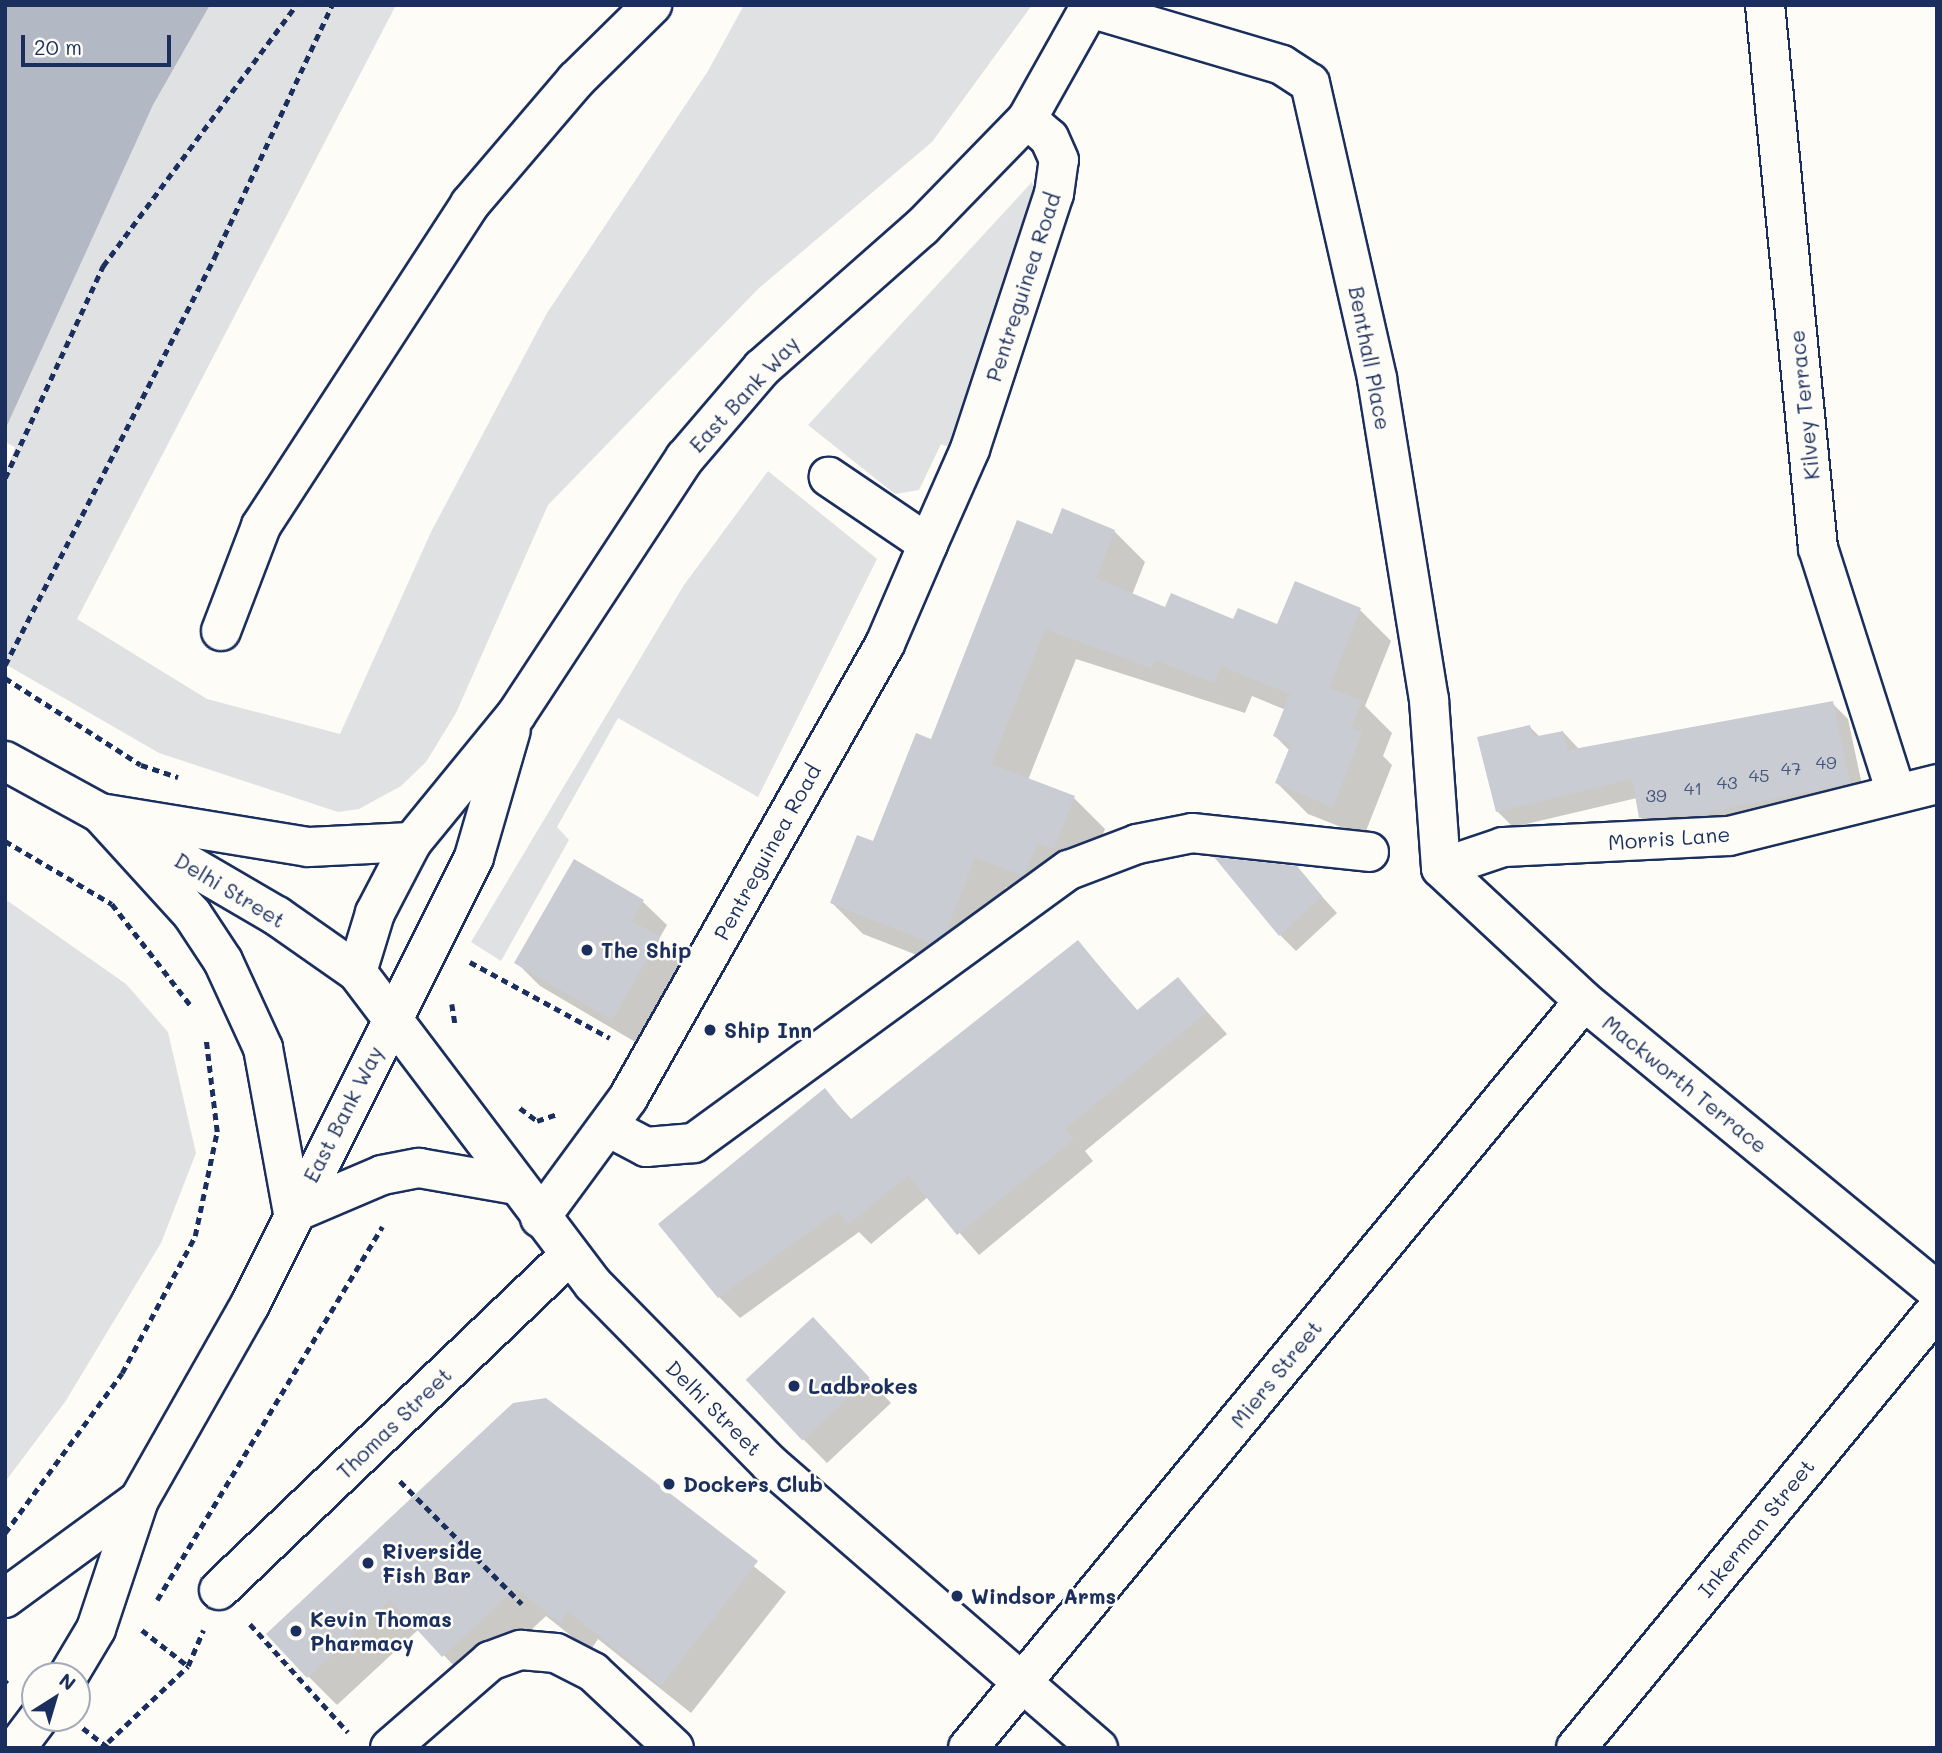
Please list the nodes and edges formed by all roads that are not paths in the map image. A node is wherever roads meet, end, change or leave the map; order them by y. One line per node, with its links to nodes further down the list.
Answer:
1 (652, 5): 7 (street)
2 (1765, 5): 11 (street, Kilvey Terrace)
3 (1090, 7): 4 (street); 15 (street, Benthall Place)
4 (1027, 119): 6 (street, Pentreguinea Road); 8 (street, East Bank Way)
5 (829, 477): 6 (street)
6 (928, 544): 19 (street, Pentreguinea Road)
7 (221, 631)
8 (516, 715): 13 (street, East Bank Way); 18 (street, East Bank Way)
9 (5, 761): 12 (street, Delhi Street)
10 (1937, 784): 11 (street, Morris Lane)
11 (1896, 793): 15 (street, Morris Lane)
12 (100, 813): 13 (street); 16 (street, Delhi Street); 21 (street)
13 (412, 842): 16 (street)
14 (1370, 852): 19 (street)
15 (1441, 868): 17 (street, Mackworth Terrace)
16 (357, 972): 18 (street, Delhi Street)
17 (1584, 1001): 24 (street, Mackworth Terrace); 30 (street, Miers Street)
18 (392, 1017): 20 (street, Delhi Street); 21 (street, East Bank Way)
19 (608, 1127): 22 (street, Pentreguinea Road)
20 (511, 1184): 21 (street); 22 (street, Delhi Street)
21 (293, 1213): 26 (street, East Bank Way)
22 (540, 1218): 23 (street, Delhi Street)
23 (569, 1255): 27 (street, Thomas Street); 30 (street, Delhi Street)
24 (1937, 1291)
25 (1937, 1309): 37 (street, Inkerman Street)
26 (139, 1500): 28 (street, East Bank Way); 29 (street, East Bank Way)
27 (219, 1590)
28 (5, 1598)
29 (76, 1662)
30 (1021, 1684): 35 (street, Miers Street); 36 (street, Delhi Street)
31 (40, 1732): 32 (street)
32 (16, 1748)
33 (390, 1748): 34 (street)
34 (674, 1748)
35 (968, 1748)
36 (1098, 1748)
37 (1576, 1748)

